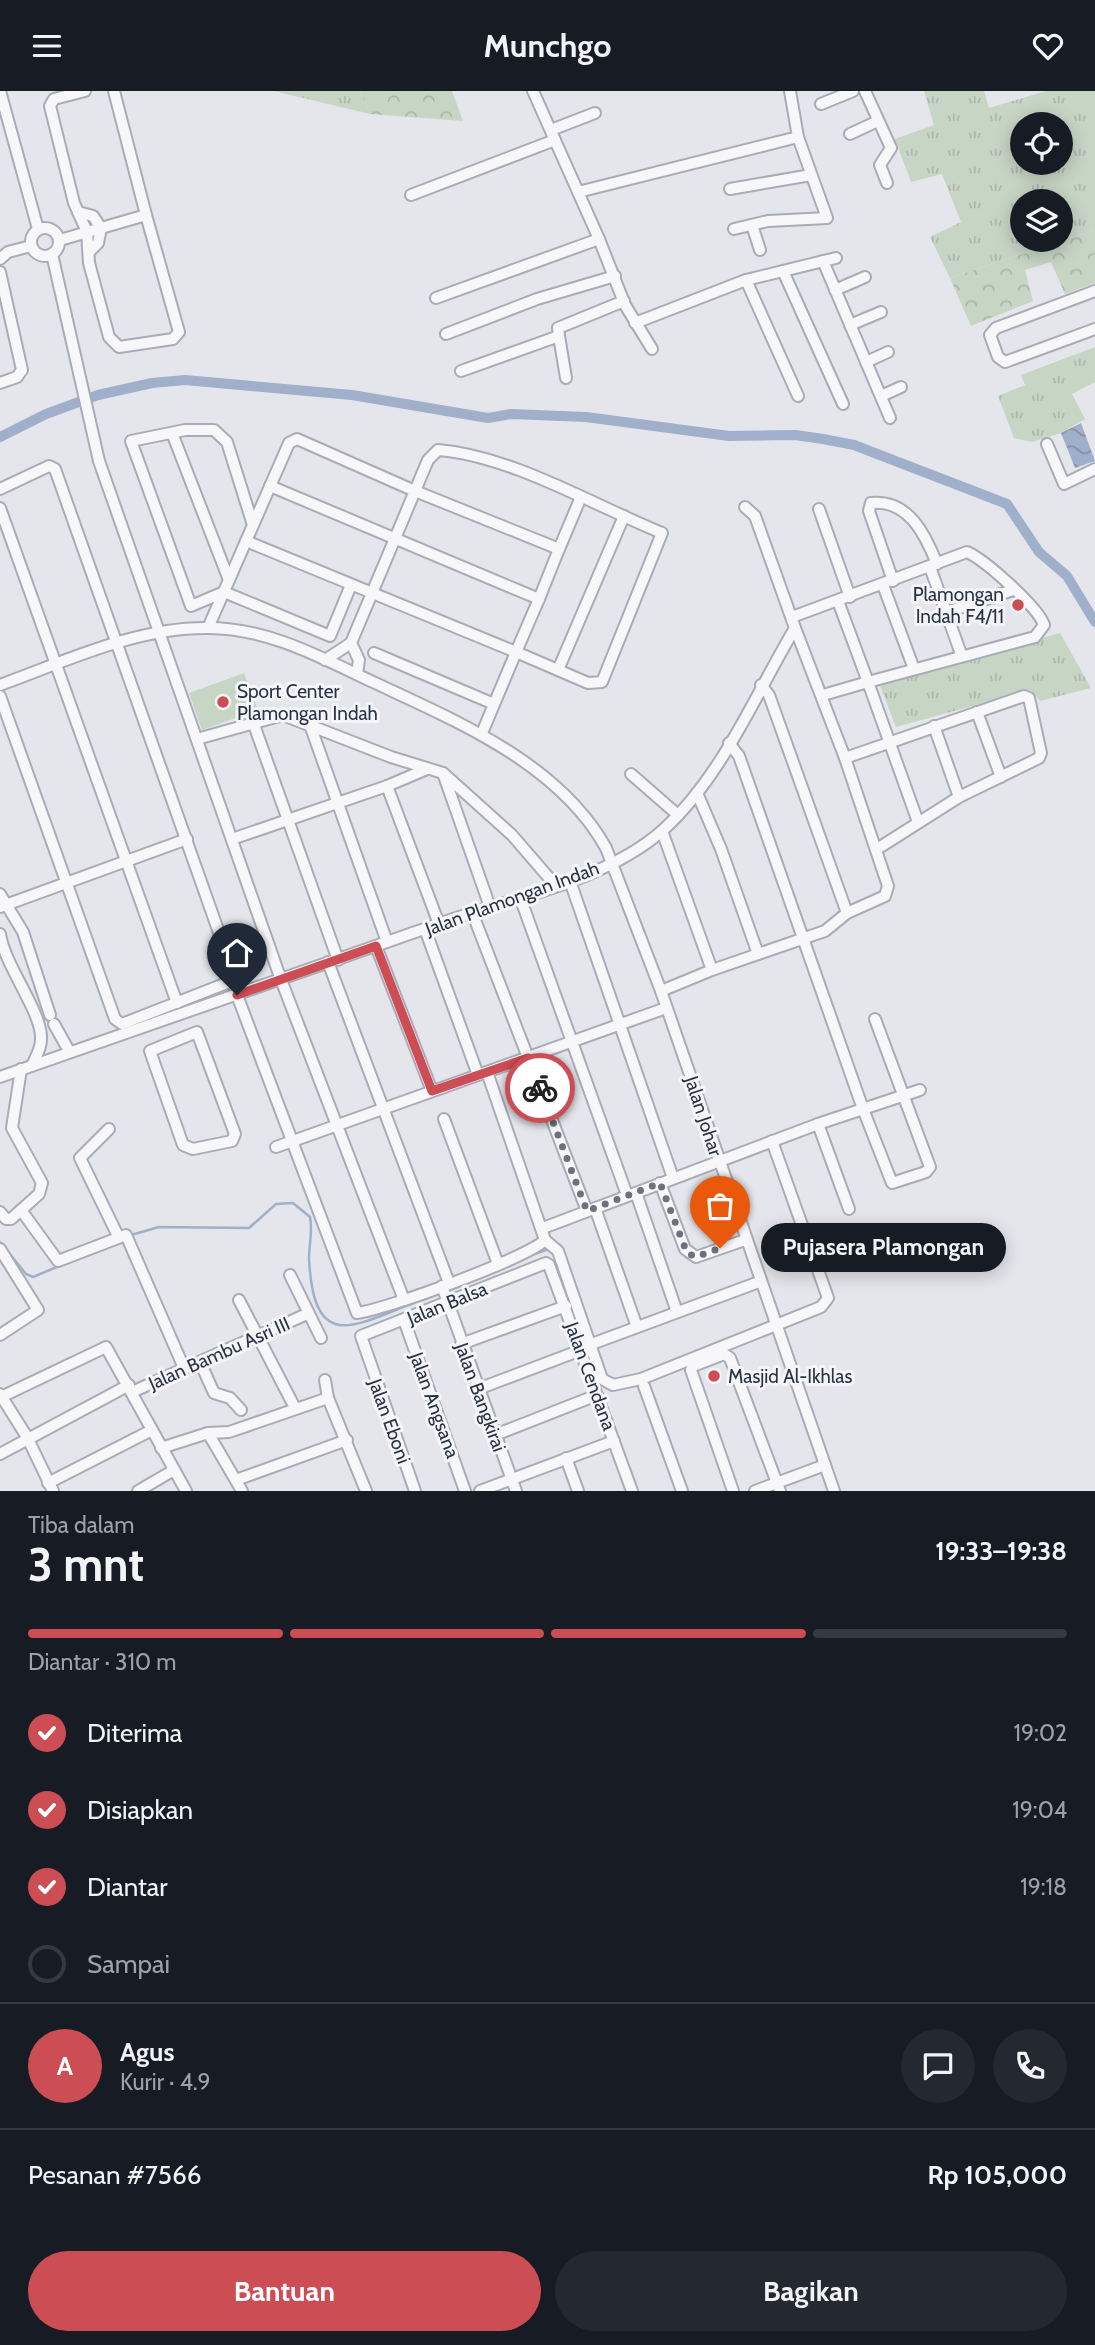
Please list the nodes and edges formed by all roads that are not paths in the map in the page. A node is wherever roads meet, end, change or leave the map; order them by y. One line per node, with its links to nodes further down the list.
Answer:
1 (1, 91): 23 (street)
2 (85, 91): 19 (street)
3 (114, 91): 20 (street)
4 (533, 91): 12 (street)
5 (790, 91): 13 (street)
6 (853, 91): 8 (street)
7 (865, 91): 10 (street)
8 (821, 104)
9 (595, 113): 12 (street)
10 (878, 121): 11 (street); 15 (street)
11 (850, 134)
12 (553, 135): 17 (street); 18 (street)
13 (798, 137): 14 (street); 17 (street)
14 (811, 175): 16 (street); 21 (street)
15 (887, 183)
16 (730, 189)
17 (578, 193): 26 (street)
18 (411, 195)
19 (78, 212): 22 (street); 25 (street)
20 (146, 215): 22 (street); 30 (street)
21 (752, 225): 24 (street); 29 (street)
22 (102, 228): 25 (street); 30 (street)
23 (38, 229): 27 (street); 28 (street)
24 (734, 229)
25 (87, 232): 27 (street); 30 (street)
26 (600, 239): 37 (street); 42 (street)
27 (60, 240): 32 (street)
28 (31, 246): 31 (street); 32 (street)
29 (760, 250)
30 (89, 252)
31 (3, 254)
32 (52, 254): 89 (street)
33 (836, 258): 34 (street)
34 (823, 261): 35 (street); 40 (street)
35 (783, 271): 39 (street); 59 (street)
36 (0, 272): 55 (street)
37 (615, 275): 43 (street); 48 (street)
38 (865, 277): 40 (street)
39 (746, 279): 45 (street); 57 (street)
40 (835, 290): 46 (street)
41 (1095, 291): 47 (street)
42 (436, 297)
43 (624, 301): 45 (street); 49 (street)
44 (881, 312): 46 (street)
45 (635, 323): 50 (street)
46 (850, 325): 52 (street)
47 (1095, 329)
48 (446, 334)
49 (559, 336): 53 (street); 54 (street)
50 (652, 349)
51 (888, 352): 52 (street)
52 (866, 362): 58 (street)
53 (461, 371)
54 (566, 378)
55 (0, 383)
56 (901, 387): 58 (street)
57 (798, 396)
58 (881, 396): 60 (street)
59 (843, 404)
60 (890, 418)
61 (172, 433): 72 (street); 77 (street); 81 (street)
62 (1048, 444): 63 (street)
63 (1095, 469)
64 (270, 486): 66 (street); 72 (street); 73 (street)
65 (0, 489): 91 (street)
66 (415, 491): 67 (street); 73 (street); 75 (street)
67 (582, 497): 71 (street); 75 (street)
68 (745, 507): 87 (street)
69 (0, 508): 96 (street)
70 (819, 509): 83 (street)
71 (624, 516): 98 (street); 98 (street)
72 (253, 525): 74 (street)
73 (394, 540): 82 (street); 84 (street)
74 (246, 541): 77 (street); 79 (street)
75 (559, 549): 84 (street)
76 (934, 565): 78 (street); 78 (street); 80 (street); 86 (street)
77 (229, 580): 81 (street)
78 (888, 583): 83 (street); 97 (street)
79 (351, 585): 81 (street); 82 (street)
80 (1013, 590): 86 (street); 94 (street)
81 (224, 592): 88 (street)
82 (372, 594): 90 (street); 92 (street)
83 (850, 597): 85 (street)
84 (540, 599): 92 (street)
85 (838, 601): 87 (street); 100 (street)
86 (947, 613): 94 (street)
87 (793, 622): 101 (street, Jalan Plamongan Indah); 103 (street)
88 (208, 628): 89 (street, Jalan Johar); 95 (street, Jalan Johar)
89 (158, 632): 91 (street, Jalan Johar); 111 (street)
90 (351, 643): 95 (street); 99 (street)
91 (118, 644): 96 (street, Jalan Johar); 127 (street)
92 (516, 652): 98 (street); 105 (street)
93 (374, 653): 105 (street)
94 (961, 655): 97 (street)
95 (325, 660): 99 (street, Jalan Johar)
96 (57, 665): 102 (street, Jalan Johar); 130 (street)
97 (914, 669): 100 (street)
98 (558, 670)
99 (357, 674): 110 (street, Jalan Johar)
100 (868, 682): 103 (street); 113 (street)
101 (761, 684): 112 (street, Jalan Plamongan Indah); 140 (street)
102 (0, 685)
103 (823, 695): 114 (street)
104 (0, 696): 133 (street)
105 (494, 704): 110 (street)
106 (977, 712): 109 (street); 118 (street); 118 (street)
107 (253, 722): 108 (street); 111 (street); 124 (street, Jalan Bangkirai)
108 (309, 722): 115 (street); 122 (street)
109 (933, 726): 113 (street); 121 (street)
110 (482, 733): 131 (street, Jalan Johar)
111 (197, 739): 128 (street)
112 (729, 743): 120 (street, Jalan Plamongan Indah); 144 (street)
113 (889, 743): 114 (street); 125 (street)
114 (845, 758): 129 (street)
115 (426, 769): 116 (street); 119 (street)
116 (443, 773): 134 (street); 138 (street)
117 (631, 774): 123 (street)
118 (1001, 777): 121 (street)
119 (387, 786): 122 (street); 141 (street)
120 (697, 793): 123 (street, Jalan Plamongan Indah); 146 (street)
121 (959, 797): 125 (street)
122 (339, 803): 124 (street); 145 (street)
123 (678, 815): 126 (street, Jalan Plamongan Indah)
124 (289, 819): 128 (street); 147 (street, Jalan Bangkirai)
125 (918, 822): 129 (street)
126 (662, 831): 131 (street, Jalan Plamongan Indah); 148 (street)
127 (187, 839): 130 (street); 152 (street)
128 (232, 839): 149 (street)
129 (877, 849): 140 (street)
130 (125, 861): 133 (street); 152 (street)
131 (610, 863): 132 (street, Jalan Plamongan Indah); 150 (street, Jalan Johar)
132 (570, 881): 134 (street, Jalan Plamongan Indah); 158 (street)
133 (65, 882): 137 (street); 152 (street)
134 (556, 886): 136 (street, Jalan Plamongan Indah)
135 (0, 894): 137 (street)
136 (520, 897): 138 (street, Jalan Plamongan Indah); 162 (street)
137 (4, 906): 155 (street)
138 (490, 907): 139 (street, Jalan Plamongan Indah)
139 (472, 912): 141 (street, Jalan Plamongan Indah); 164 (street)
140 (847, 913): 144 (street)
141 (439, 924): 142 (street, Jalan Plamongan Indah)
142 (425, 929): 145 (street, Jalan Plamongan Indah); 166 (street)
143 (0, 934): 154 (street)
144 (802, 939): 146 (street); 172 (street)
145 (382, 944): 147 (street, Jalan Plamongan Indah); 169 (street)
146 (758, 954): 148 (street)
147 (333, 961): 149 (street, Jalan Plamongan Indah); 171 (street, Jalan Bangkirai)
148 (712, 970): 150 (street)
149 (280, 977): 151 (street, Jalan Plamongan Indah); 175 (street)
150 (661, 991): 153 (street, Jalan Johar)
151 (237, 995): 156 (street, Jalan Plamongan Indah); 178 (street)
152 (177, 1003)
153 (666, 1008): 158 (street); 180 (street, Jalan Johar)
154 (34, 1014): 155 (street); 160 (street)
155 (50, 1016): 159 (street)
156 (163, 1018): 161 (street); 163 (street, Jalan Plamongan Indah)
157 (875, 1019): 170 (street)
158 (618, 1026): 162 (street); 181 (street)
159 (60, 1037): 160 (street); 163 (street)
160 (41, 1040): 165 (street)
161 (174, 1041): 161 (street)
162 (573, 1041): 164 (street); 183 (street)
163 (69, 1051): 165 (street, Jalan Plamongan Indah)
164 (528, 1058): 166 (street); 184 (street)
165 (26, 1067): 167 (street, Jalan Plamongan Indah); 186 (street)
166 (482, 1073): 169 (street); 188 (street)
167 (0, 1077)
168 (920, 1090): 170 (street)
169 (432, 1091): 171 (street)
170 (903, 1095): 172 (street); 172 (street)
171 (383, 1108): 175 (street); 196 (street, Jalan Bangkirai)
172 (863, 1109): 174 (street)
173 (444, 1119): 193 (street)
174 (818, 1124): 177 (street); 185 (street)
175 (336, 1125): 178 (street); 198 (street)
176 (109, 1129): 189 (street)
177 (772, 1141): 180 (street); 203 (street)
178 (293, 1142): 179 (street); 198 (street)
179 (276, 1147)
180 (723, 1160): 181 (street); 190 (street, Jalan Johar)
181 (673, 1178): 182 (street)
182 (660, 1183): 183 (street); 190 (street)
183 (632, 1194): 184 (street); 200 (street)
184 (591, 1209): 188 (street); 204 (street)
185 (849, 1209)
186 (21, 1210): 187 (street); 189 (street)
187 (0, 1212)
188 (544, 1234): 193 (street); 209 (street)
189 (124, 1238): 213 (street)
190 (745, 1240): 195 (street, Jalan Johar)
191 (0, 1249): 205 (street)
192 (546, 1263): 196 (street, Jalan Balsa); 199 (street, Jalan Cendana)
193 (498, 1264): 196 (street)
194 (290, 1275): 201 (street)
195 (759, 1282): 200 (street); 203 (street, Jalan Johar)
196 (445, 1292): 198 (street); 202 (street, Jalan Balsa); 208 (street, Jalan Bangkirai)
197 (239, 1300): 206 (street)
198 (404, 1300)
199 (566, 1306): 208 (street); 209 (street, Jalan Cendana)
200 (677, 1312): 204 (street)
201 (307, 1314): 206 (street, Jalan Bambu Asri III); 207 (street)
202 (404, 1320): 210 (street, Jalan Balsa); 244 (street, Jalan Angsana)
203 (778, 1322): 211 (street); 232 (street, Jalan Johar)
204 (636, 1327): 209 (street)
205 (2, 1329)
206 (258, 1336): 212 (street, Jalan Bambu Asri III); 221 (street)
207 (321, 1338)
208 (461, 1344): 217 (street, Jalan Bangkirai)
209 (585, 1347): 211 (street); 217 (street); 218 (street, Jalan Cendana)
210 (365, 1350): 243 (street, Jalan Eboni)
211 (712, 1354): 237 (street); 250 (street)
212 (200, 1362): 213 (street, Jalan Bambu Asri III); 222 (street)
213 (184, 1369): 216 (street, Jalan Bambu Asri III)
214 (325, 1380): 220 (street)
215 (644, 1386): 249 (street)
216 (130, 1388): 219 (street); 223 (street); 226 (street, Jalan Bambu Asri III)
217 (478, 1389): 225 (street, Jalan Bangkirai)
218 (597, 1395): 225 (street); 228 (street, Jalan Cendana)
219 (1, 1396): 226 (street)
220 (330, 1402): 224 (street); 227 (street)
221 (293, 1403)
222 (241, 1410)
223 (152, 1430): 229 (street); 236 (street)
224 (208, 1433): 229 (street); 235 (street)
225 (495, 1435): 234 (street, Jalan Bangkirai)
226 (27, 1437): 230 (street, Jalan Bambu Asri III); 236 (street)
227 (347, 1440): 235 (street); 238 (street)
228 (614, 1441): 231 (street); 248 (street, Jalan Cendana)
229 (161, 1448): 233 (street)
230 (0, 1454)
231 (566, 1458): 234 (street); 247 (street)
232 (825, 1465): 237 (street); 252 (street, Jalan Johar)
233 (174, 1470): 239 (street); 240 (street)
234 (510, 1477): 245 (street); 246 (street, Jalan Bangkirai)
235 (236, 1480): 241 (street)
236 (50, 1487)
237 (778, 1487): 251 (street)
238 (365, 1489): 242 (street)
239 (138, 1491)
240 (186, 1491)
241 (242, 1491)
242 (352, 1491)
243 (415, 1491)
244 (465, 1491)
245 (480, 1491)
246 (516, 1491)
247 (578, 1491)
248 (632, 1491)
249 (682, 1491)
250 (733, 1491)
251 (755, 1491)
252 (834, 1491)

